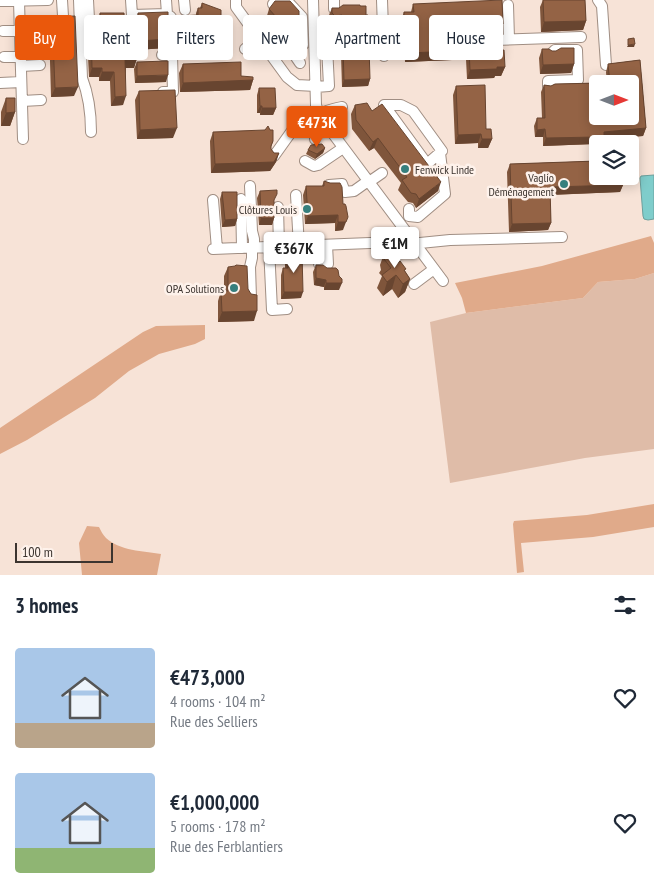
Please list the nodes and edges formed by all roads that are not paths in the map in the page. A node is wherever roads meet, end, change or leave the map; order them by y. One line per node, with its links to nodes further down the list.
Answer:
1 (48, 0): 11 (street)
2 (62, 0): 17 (street)
3 (79, 0): 21 (street)
4 (88, 0): 21 (street)
5 (131, 0): 15 (street)
6 (166, 0): 15 (street)
7 (236, 0): 20 (street)
8 (313, 0): 25 (street)
9 (382, 0): 19 (street)
10 (598, 0): 36 (street)
11 (20, 1): 12 (street); 16 (street)
12 (0, 2)
13 (273, 4): 18 (street)
14 (508, 5): 27 (street)
15 (167, 14): 41 (street)
16 (20, 15)
17 (63, 15)
18 (301, 15)
19 (383, 15)
20 (243, 17)
21 (80, 28): 47 (street)
22 (15, 31): 23 (street)
23 (4, 32)
24 (581, 37): 27 (street)
25 (314, 39): 28 (street); 39 (street); 39 (street)
26 (503, 39): 27 (street)
27 (509, 39)
28 (307, 43)
29 (550, 54): 40 (street)
30 (4, 57): 33 (street)
31 (275, 60): 39 (street)
32 (298, 60): 34 (street)
33 (21, 62): 35 (street); 37 (street)
34 (300, 63)
35 (40, 65)
36 (606, 65)
37 (21, 82): 38 (street); 42 (street)
38 (0, 83)
39 (316, 86): 45 (street)
40 (548, 87)
41 (156, 92)
42 (20, 100): 43 (street); 49 (street)
43 (41, 100)
44 (342, 107): 45 (street)
45 (319, 115): 48 (street); 50 (street)
46 (294, 128): 52 (street)
47 (91, 132)
48 (315, 138)
49 (23, 139)
50 (343, 148): 53 (street); 55 (street)
51 (440, 153): 51 (street); 62 (street)
52 (274, 156)
53 (305, 160)
54 (382, 173): 55 (street)
55 (368, 182): 56 (street); 63 (street)
56 (326, 185)
57 (250, 186): 69 (street)
58 (296, 195): 67 (street)
59 (241, 199): 69 (street)
60 (213, 200): 69 (street)
61 (278, 206): 68 (street)
62 (409, 209)
63 (409, 236): 65 (street); 66 (street)
64 (562, 237): 66 (street)
65 (327, 245): 67 (street); 70 (street)
66 (416, 245): 71 (street)
67 (299, 246): 68 (street)
68 (274, 247): 69 (street); 75 (street)
69 (249, 248): 74 (street)
70 (320, 264)
71 (434, 269): 72 (street); 73 (street)
72 (443, 280)
73 (414, 284)
74 (251, 298)
75 (287, 309)

